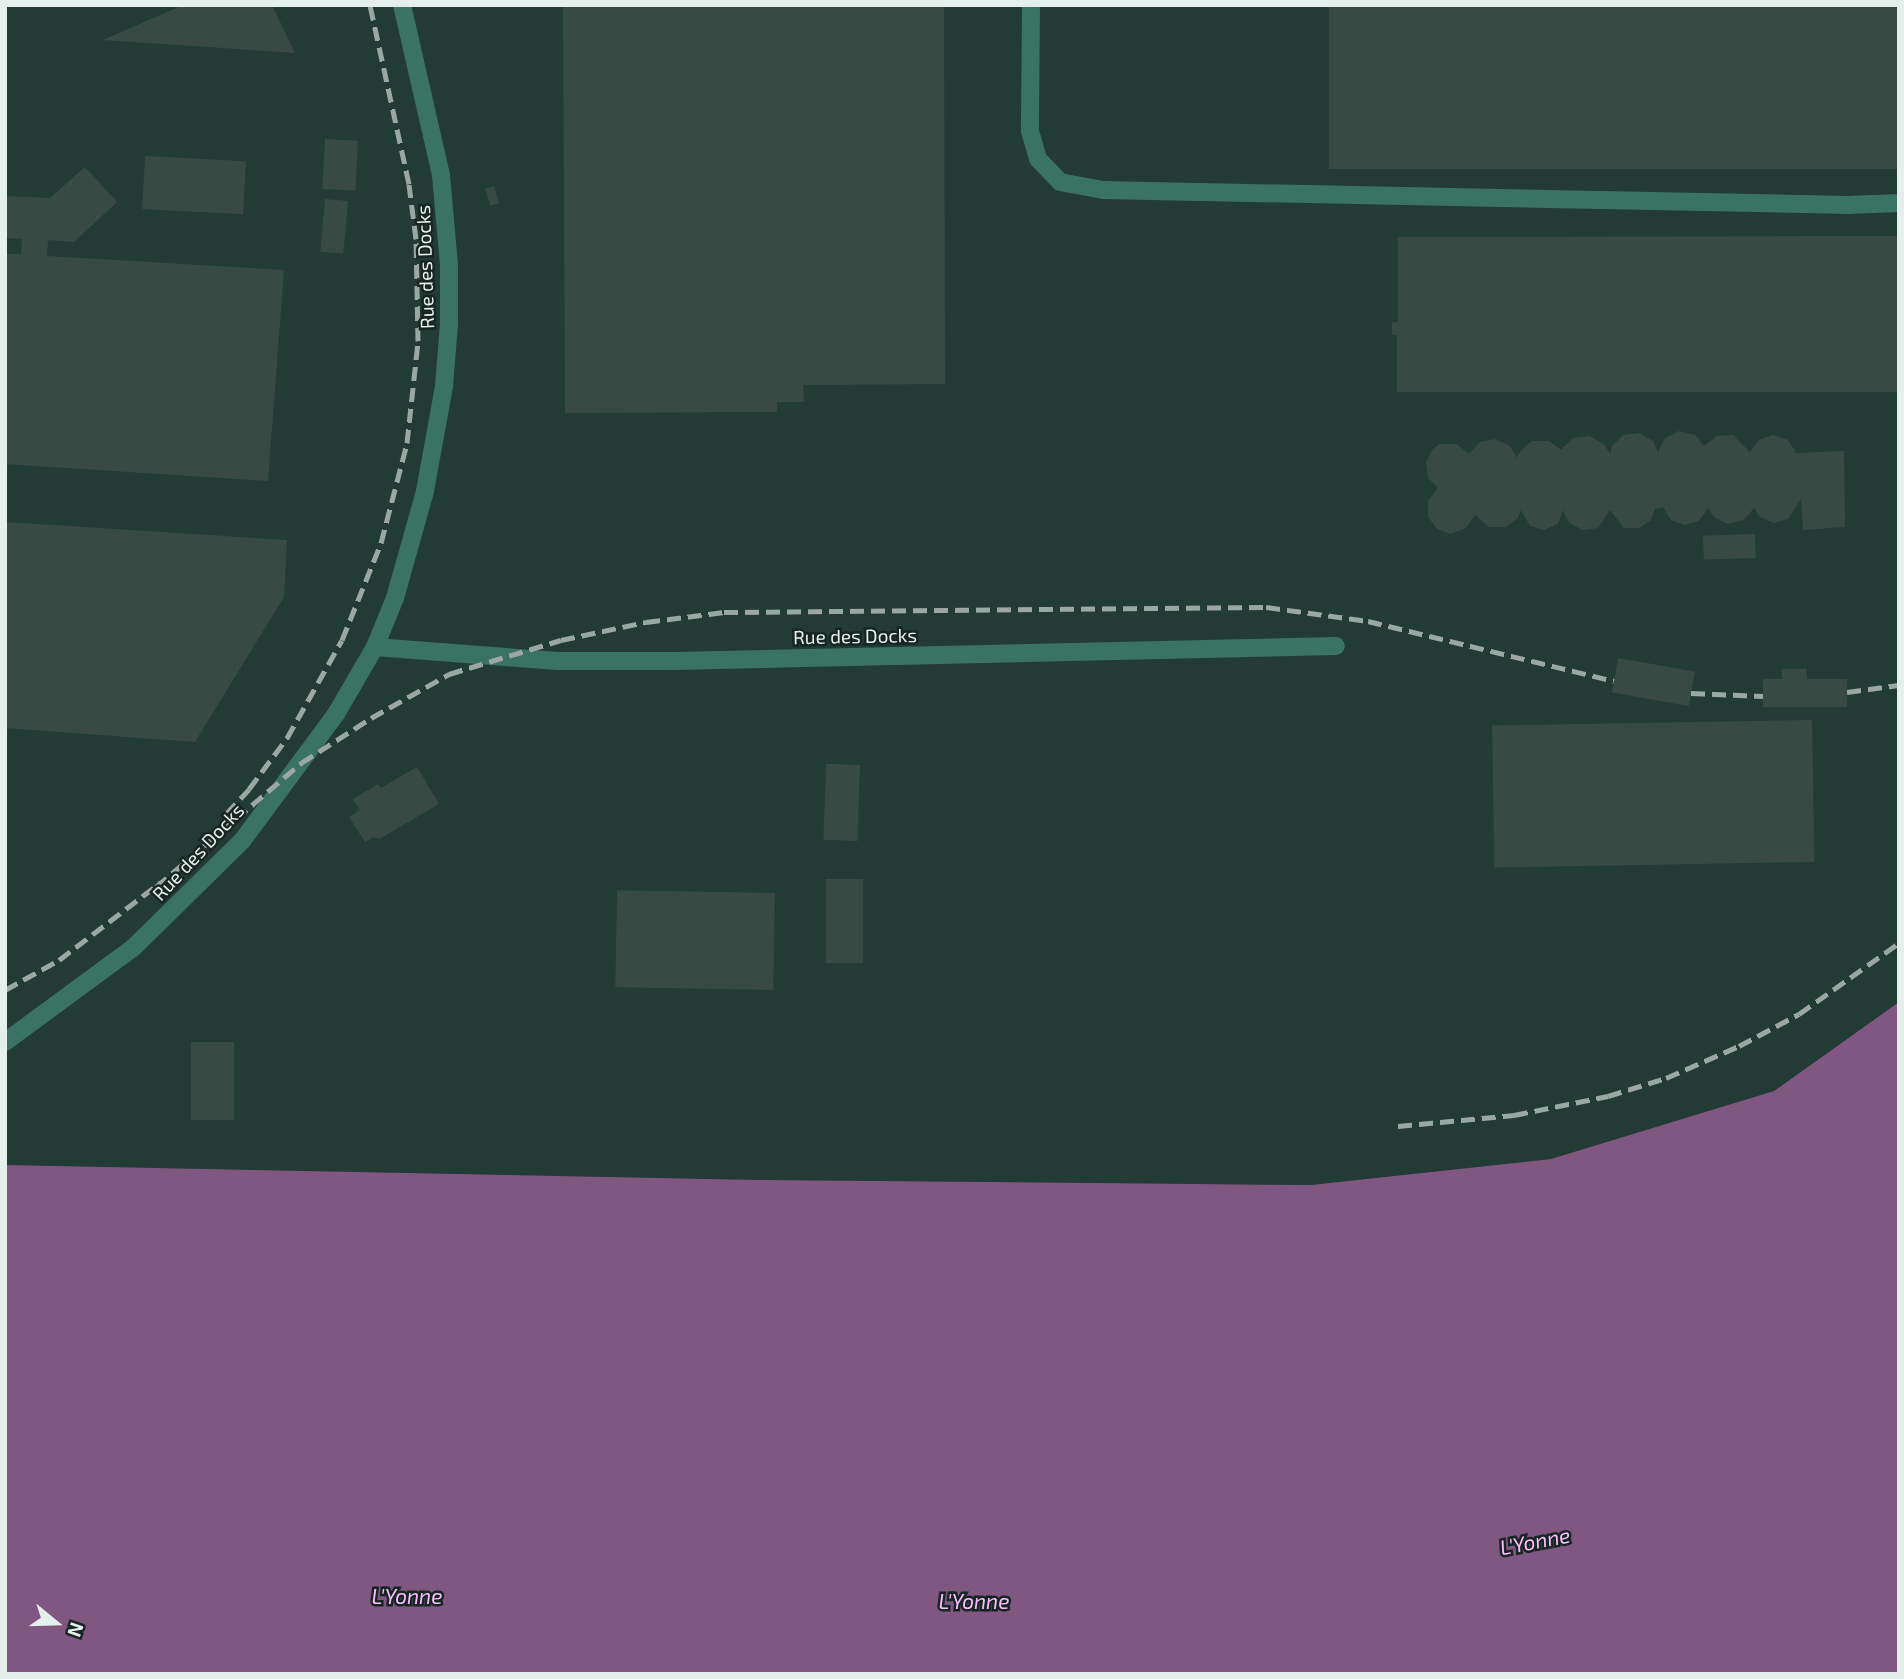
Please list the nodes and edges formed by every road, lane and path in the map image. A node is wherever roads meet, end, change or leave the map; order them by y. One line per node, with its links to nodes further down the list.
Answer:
1 (402, 5): 5 (street, Rue des Docks)
2 (1031, 5): 3 (street)
3 (1899, 203)
4 (1336, 646): 5 (street, Rue des Docks)
5 (375, 647): 6 (street, Rue des Docks)
6 (5, 1042)

